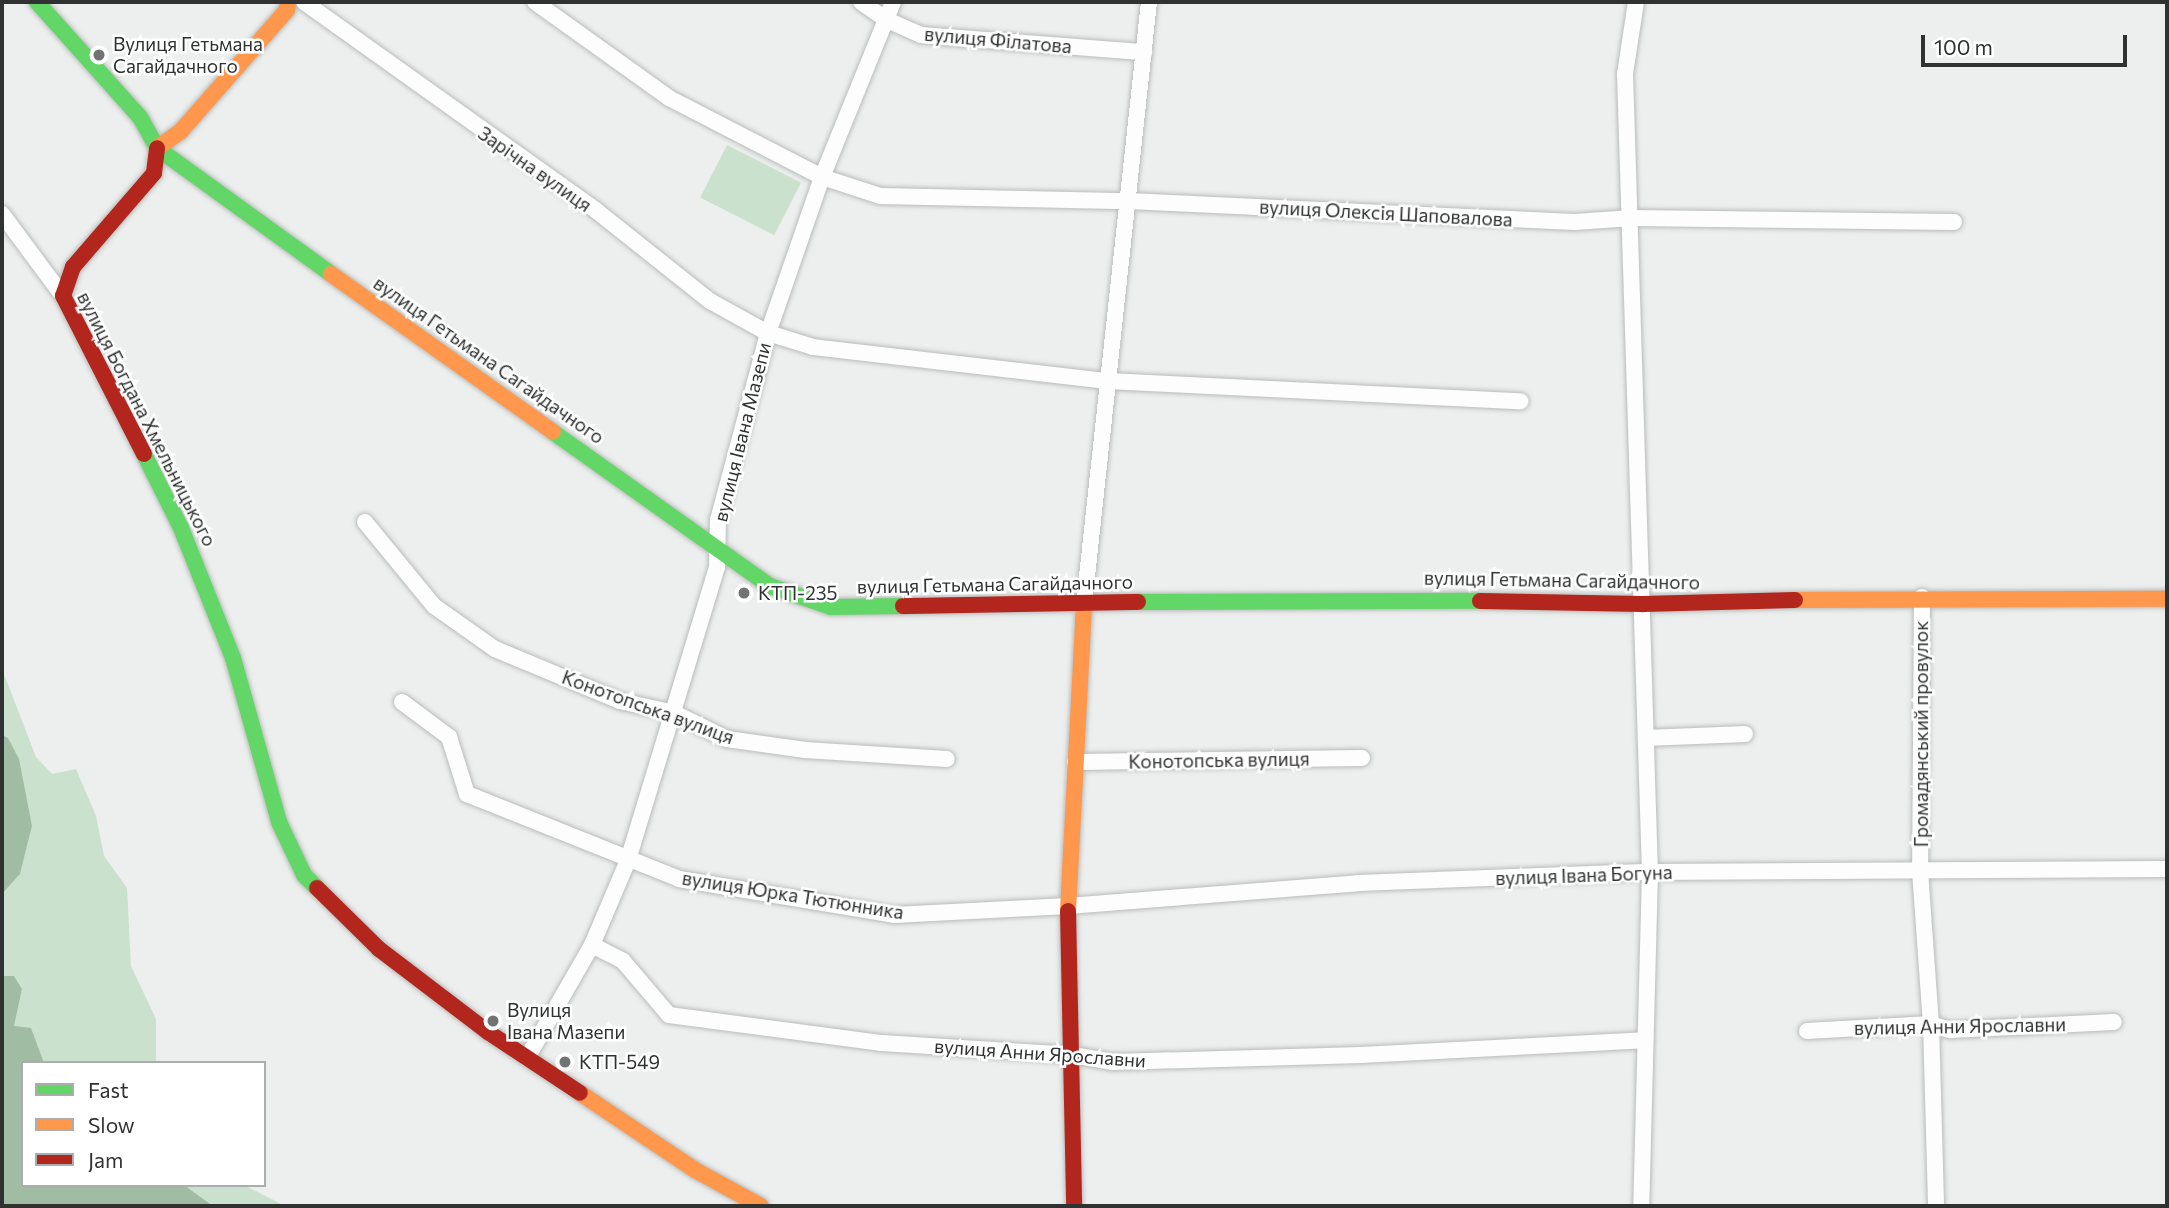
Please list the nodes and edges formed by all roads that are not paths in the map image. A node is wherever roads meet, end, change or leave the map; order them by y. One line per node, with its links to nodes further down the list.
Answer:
1 (37, 2): 11 (street, вулиця Гетьмана Сагайдачного)
2 (288, 2): 11 (street)
3 (304, 2): 18 (street, Зарічна вулиця)
4 (535, 2): 12 (street, вулиця Олексія Шаповалова)
5 (861, 2): 9 (street, вулиця Філатова)
6 (893, 2): 9 (street, вулиця Івана Мазепи)
7 (1149, 2): 10 (street)
8 (1636, 2): 15 (street)
9 (885, 19): 10 (street, вулиця Філатова); 12 (street, вулиця Івана Мазепи)
10 (1144, 52): 13 (street)
11 (157, 148): 17 (street); 22 (street, вулиця Гетьмана Сагайдачного)
12 (822, 177): 13 (street, вулиця Олексія Шаповалова); 18 (street, вулиця Івана Мазепи)
13 (1129, 201): 15 (street, вулиця Олексія Шаповалова); 19 (street)
14 (2, 214): 17 (street, вулиця Богдана Хмельницького)
15 (1632, 218): 16 (street, вулиця Олексія Шаповалова); 26 (street)
16 (1954, 222)
17 (63, 296): 46 (street, вулиця Богдана Хмельницького)
18 (768, 333): 19 (street); 22 (street, вулиця Івана Мазепи)
19 (1106, 381): 20 (street); 25 (street)
20 (1521, 401)
21 (365, 522): 28 (street, Конотопська вулиця)
22 (716, 546): 25 (street, вулиця Гетьмана Сагайдачного); 28 (street, вулиця Івана Мазепи)
23 (1922, 597): 24 (street, вулиця Гетьмана Сагайдачного); 26 (street, вулиця Гетьмана Сагайдачного); 36 (street, Громадянський провулок)
24 (2167, 599)
25 (1084, 604): 26 (street, вулиця Гетьмана Сагайдачного); 33 (street)
26 (1643, 604): 30 (street)
27 (402, 702): 34 (street, вулиця Юрка Тютюнника)
28 (674, 713): 32 (street, Конотопська вулиця); 34 (street, вулиця Івана Мазепи)
29 (1745, 734): 30 (street)
30 (1646, 738): 37 (street)
31 (1362, 758): 33 (street, Конотопська вулиця)
32 (947, 759)
33 (1075, 762): 38 (street)
34 (628, 860): 39 (street, вулиця Юрка Тютюнника); 40 (street, вулиця Івана Мазепи)
35 (2167, 869): 36 (street, вулиця Івана Богуна)
36 (1920, 871): 37 (street, вулиця Івана Богуна); 42 (street, Громадянський провулок)
37 (1650, 872): 38 (street, вулиця Івана Богуна); 44 (street)
38 (1068, 906): 39 (street, вулиця Івана Богуна); 45 (street)
39 (1003, 908)
40 (592, 945): 45 (street, вулиця Анни Ярославни); 46 (street, вулиця Івана Мазепи)
41 (2114, 1023): 42 (street, вулиця Анни Ярославни)
42 (1931, 1024): 43 (street, вулиця Анни Ярославни); 50 (street, Громадянський провулок)
43 (1807, 1031)
44 (1644, 1040): 45 (street, вулиця Анни Ярославни); 49 (street)
45 (1073, 1055): 48 (street)
46 (527, 1058): 47 (street, вулиця Богдана Хмельницького)
47 (761, 1206)
48 (1074, 1206)
49 (1641, 1206)
50 (1936, 1206)

